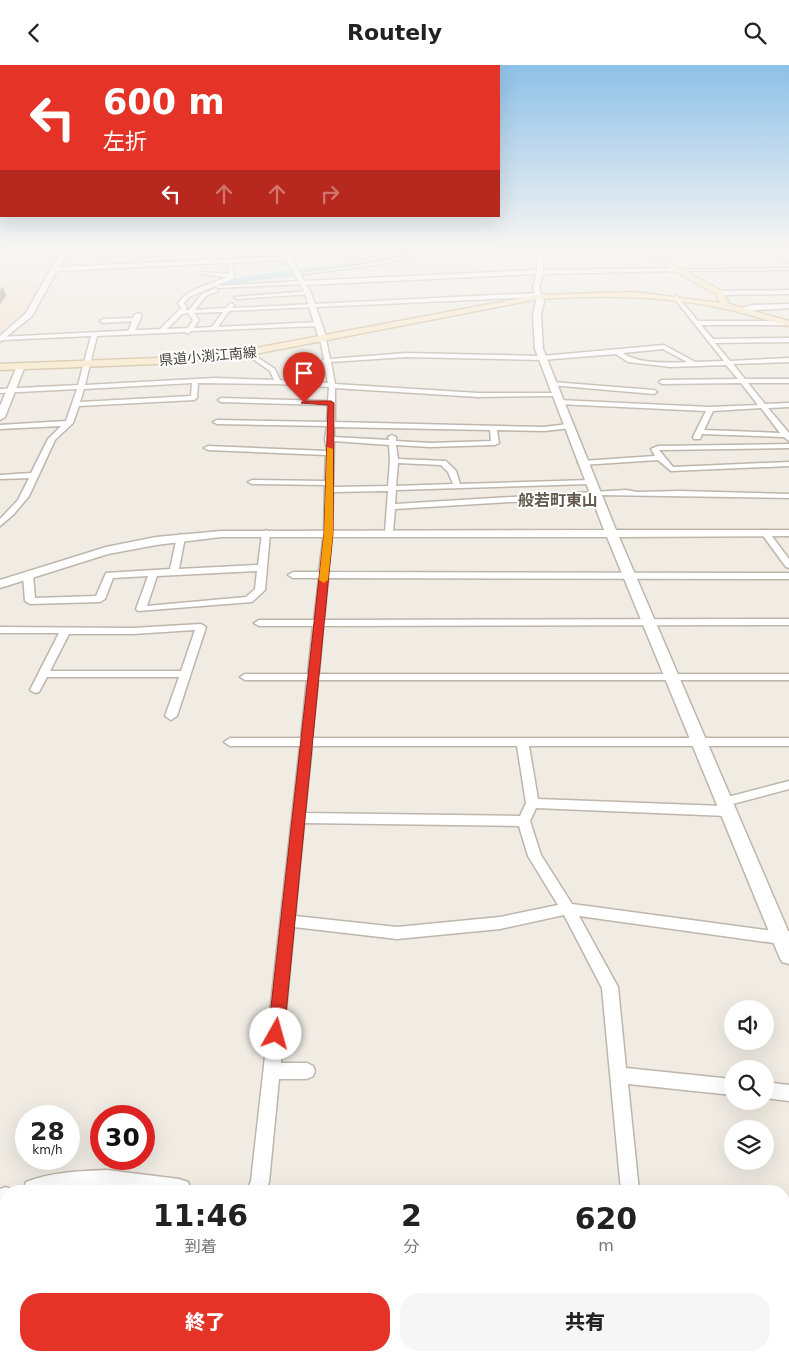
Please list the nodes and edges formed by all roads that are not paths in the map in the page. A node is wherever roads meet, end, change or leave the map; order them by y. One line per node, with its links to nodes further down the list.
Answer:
1 (32, 309): 22 (street)
2 (183, 309): 11 (street)
3 (218, 309): 10 (street)
4 (227, 309): 17 (street)
5 (313, 309): 16 (street)
6 (471, 309): 23 (main road, 県道小渕江南線)
7 (539, 309): 28 (street)
8 (686, 309): 14 (street)
9 (744, 309): 15 (main road, 県道小渕江南線)
10 (190, 311): 11 (street); 18 (street)
11 (181, 312): 19 (street)
12 (137, 318): 13 (street); 20 (street)
13 (103, 321)
14 (697, 323): 15 (street); 25 (street)
15 (788, 323)
16 (318, 324): 17 (street); 23 (street)
17 (213, 330): 18 (street)
18 (188, 331): 19 (street)
19 (161, 332): 20 (street)
20 (130, 333): 21 (street)
21 (94, 335): 22 (street); 33 (street)
22 (1, 339)
23 (323, 339): 26 (main road, 県道小渕江南線); 30 (street)
24 (789, 340): 25 (street)
25 (711, 341): 31 (street)
26 (248, 353): 33 (main road, 県道小渕江南線); 40 (street)
27 (617, 353): 28 (street); 32 (street); 34 (street)
28 (542, 358): 30 (street); 47 (street)
29 (789, 360): 31 (street)
30 (325, 361): 42 (street)
31 (727, 361): 32 (street); 38 (street)
32 (692, 363): 34 (street)
33 (88, 364): 35 (main road, 県道小渕江南線); 43 (street)
34 (671, 365): 41 (street)
35 (21, 366): 36 (main road, 県道小渕江南線); 45 (street)
36 (0, 367)
37 (195, 381): 40 (street); 43 (street); 50 (street)
38 (743, 381): 39 (street); 41 (street); 53 (street)
39 (789, 381)
40 (278, 382): 42 (street)
41 (662, 382): 46 (street)
42 (332, 386): 47 (street); 49 (street)
43 (80, 387): 45 (street); 50 (street)
44 (0, 391): 45 (street)
45 (11, 391): 55 (street)
46 (654, 392): 47 (street); 51 (street)
47 (555, 393): 51 (street); 60 (street)
48 (220, 401): 49 (street)
49 (331, 403): 58 (street)
50 (76, 404): 57 (street)
51 (644, 405): 54 (street)
52 (789, 405): 53 (street)
53 (763, 407): 54 (street); 64 (street)
54 (710, 409): 63 (street)
55 (0, 417)
56 (217, 422): 58 (street)
57 (69, 423): 61 (street); 75 (street)
58 (330, 424): 59 (street); 65 (street)
59 (394, 426): 62 (street); 66 (street)
60 (568, 426): 62 (street); 73 (street)
61 (0, 427)
62 (493, 427): 66 (street)
63 (699, 432): 64 (street); 68 (street)
64 (788, 436)
65 (329, 439): 66 (street); 70 (street)
66 (391, 443): 72 (street)
67 (789, 446): 68 (street)
68 (701, 447): 71 (street)
69 (208, 448): 70 (street)
70 (330, 453): 80 (street)
71 (660, 457): 73 (street); 74 (street)
72 (394, 461): 79 (street); 81 (street)
73 (582, 463): 78 (street)
74 (789, 464)
75 (34, 475): 76 (street); 85 (street)
76 (0, 477)
77 (252, 482): 80 (street)
78 (590, 482): 79 (street); 82 (street)
79 (457, 485): 81 (street)
80 (329, 486): 81 (street); 88 (street)
81 (392, 488): 84 (street)
82 (595, 494): 83 (street); 84 (street); 89 (street)
83 (789, 496)
84 (391, 507): 86 (street)
85 (0, 523)
86 (389, 532): 88 (street); 89 (street)
87 (266, 533): 88 (street); 92 (street); 94 (street)
88 (328, 533): 100 (street)
89 (611, 533): 90 (street); 99 (street)
90 (765, 533): 91 (street); 93 (street)
91 (789, 533)
92 (181, 537): 95 (street); 97 (street)
93 (789, 565)
94 (262, 567): 95 (street); 96 (street)
95 (174, 570): 96 (street)
96 (153, 574): 97 (street)
97 (28, 575): 102 (street)
98 (293, 575): 100 (street)
99 (629, 575): 100 (street); 101 (street); 105 (street)
100 (324, 576): 106 (street)
101 (789, 576)
102 (0, 584)
103 (789, 622): 105 (street)
104 (259, 623): 106 (street)
105 (649, 623): 106 (street); 113 (street)
106 (320, 624): 112 (street)
107 (0, 630): 108 (street)
108 (65, 631): 109 (street); 110 (street)
109 (43, 674): 110 (street); 115 (street)
110 (185, 674): 116 (street)
111 (245, 677): 112 (street)
112 (313, 677): 113 (street); 118 (street)
113 (671, 677): 114 (street); 120 (street)
114 (789, 677)
115 (35, 690)
116 (172, 716)
117 (230, 742): 118 (street)
118 (308, 742): 119 (street); 125 (street)
119 (522, 742): 120 (street); 123 (street)
120 (698, 742): 121 (street); 124 (street)
121 (789, 742)
122 (789, 785): 124 (street)
123 (532, 803): 124 (street); 126 (street)
124 (726, 806): 129 (street)
125 (298, 818): 126 (street); 128 (street)
126 (524, 821): 127 (street)
127 (568, 909): 128 (street); 129 (street); 133 (street)
128 (289, 921): 131 (street)
129 (785, 937): 130 (street)
130 (789, 955)
131 (272, 1071): 132 (street); 139 (street)
132 (307, 1071)
133 (619, 1075): 134 (street); 140 (street)
134 (724, 1086)
135 (774, 1091): 136 (street)
136 (789, 1093)
137 (121, 1185): 138 (street)
138 (149, 1185)
139 (259, 1185)
140 (629, 1185)

